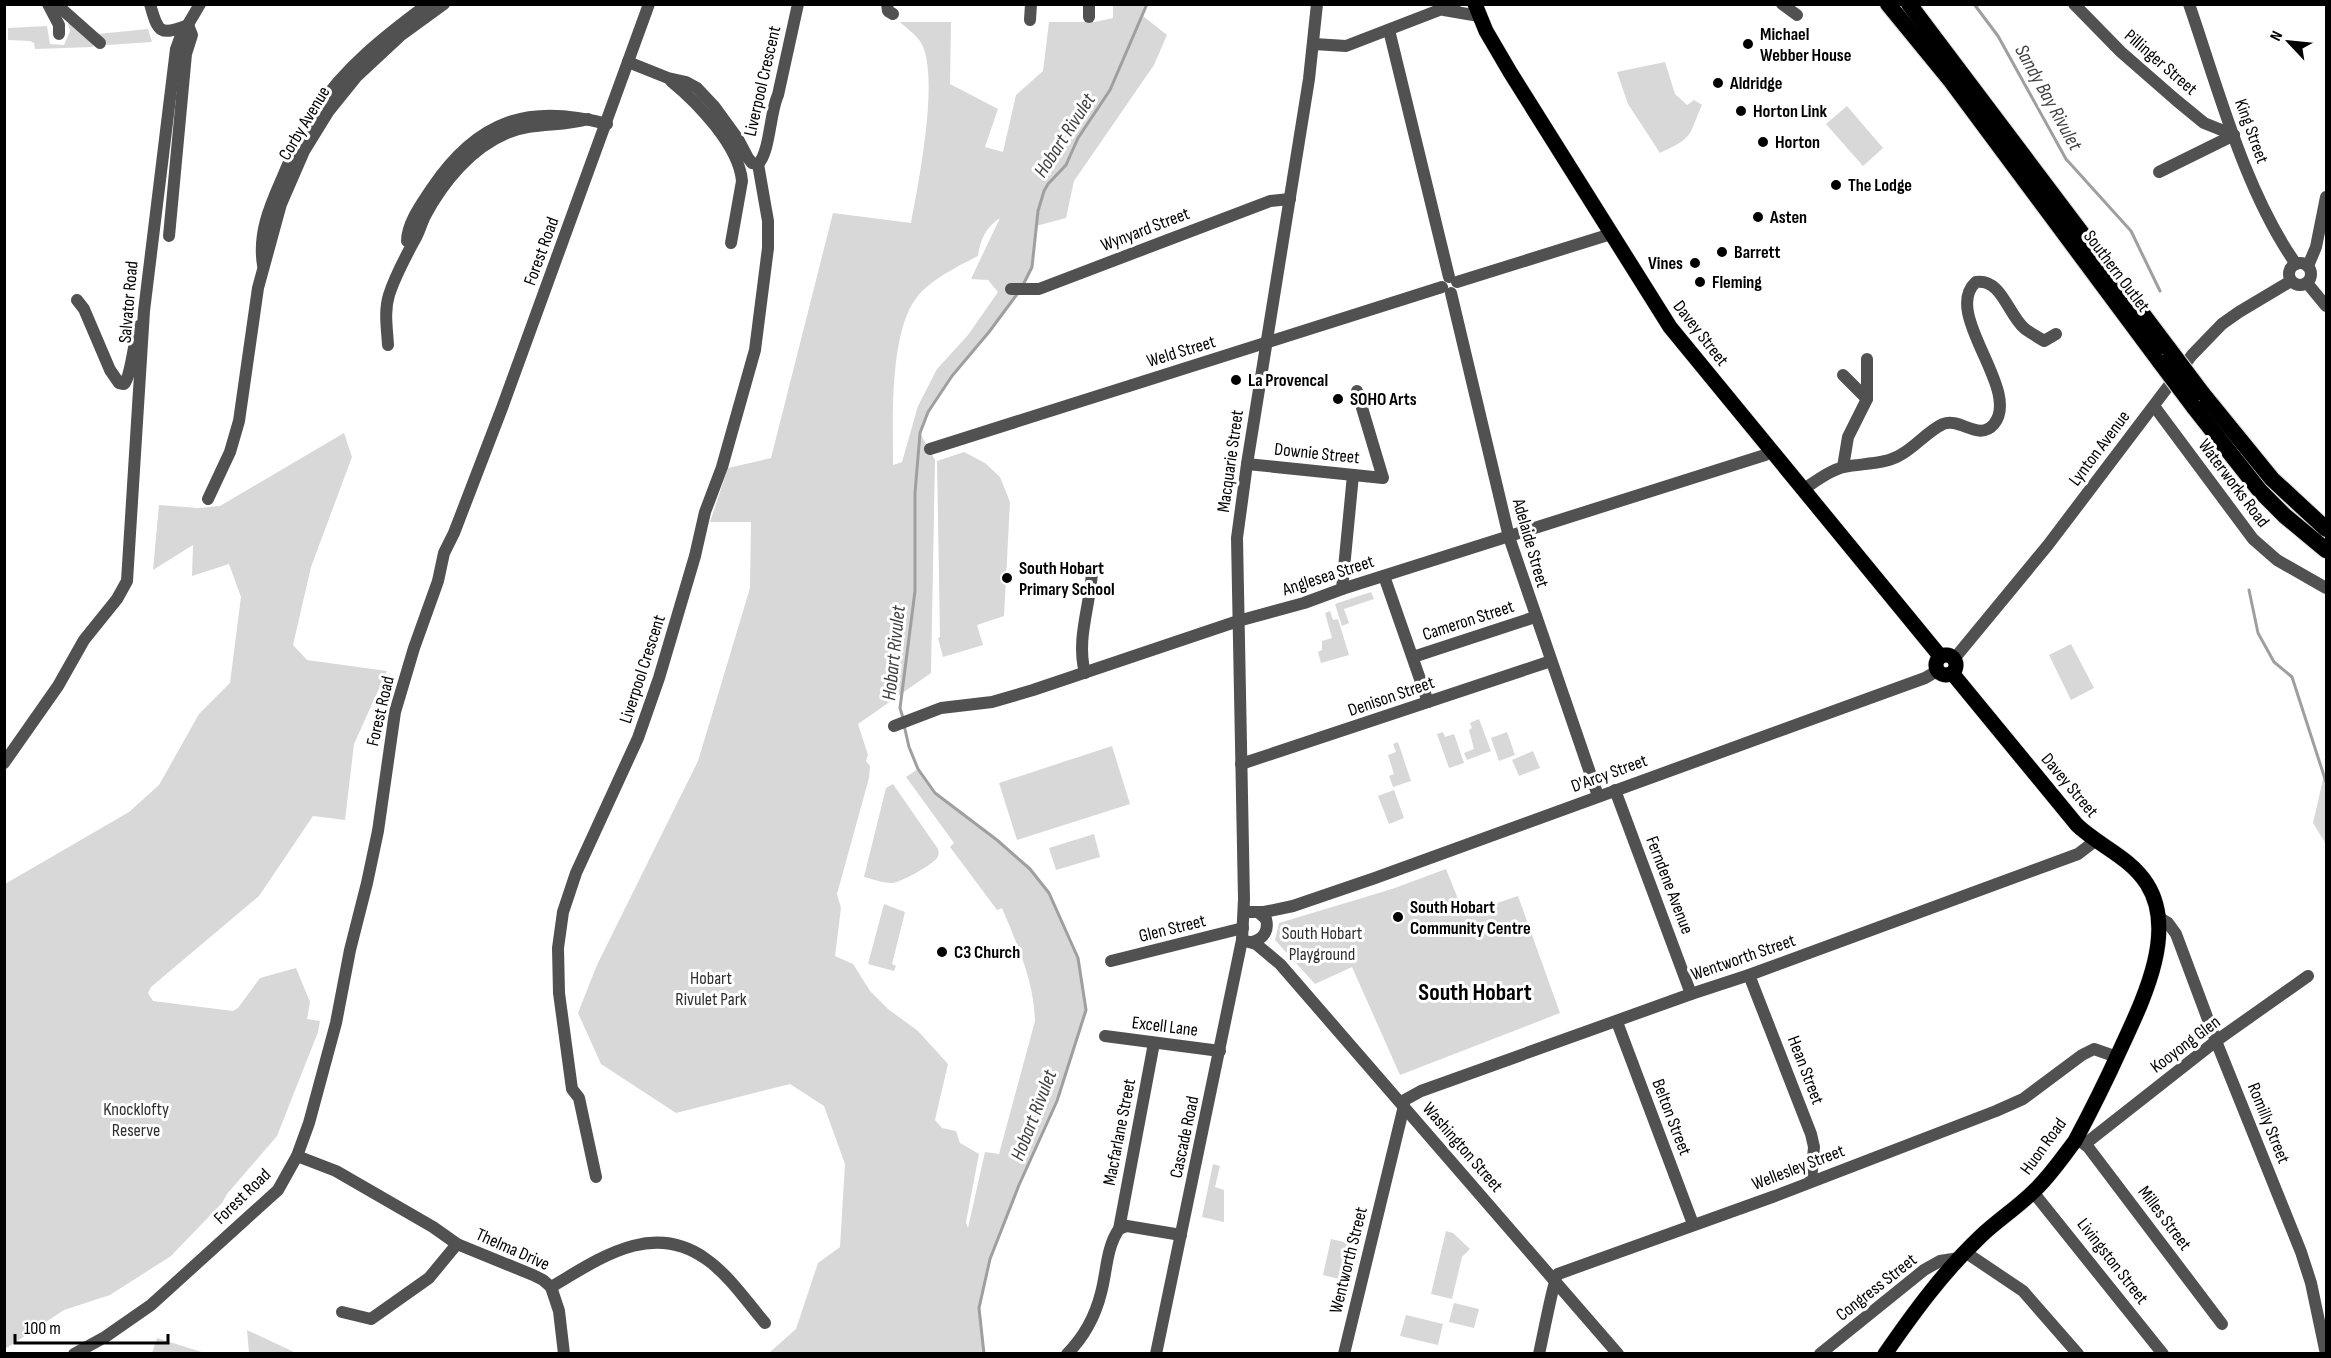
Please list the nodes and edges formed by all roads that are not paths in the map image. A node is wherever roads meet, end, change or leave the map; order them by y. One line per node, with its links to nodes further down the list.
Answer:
1 (48, 4): 25 (street)
2 (56, 4): 26 (street)
3 (150, 4): 23 (street)
4 (200, 4): 23 (street, Salvator Road)
5 (428, 4): 40 (street, Corby Avenue)
6 (444, 4): 40 (street, Corby Avenue)
7 (649, 4): 28 (street, Forest Road)
8 (798, 4): 32 (street, Liverpool Crescent)
9 (887, 4): 10 (street)
10 (894, 4)
11 (1031, 4): 22 (street)
12 (1317, 4): 27 (street, Macquarie Street)
13 (1455, 4): 19 (street)
14 (1782, 4): 21 (street)
15 (1888, 4): 51 (highway, Southern Outlet)
16 (1909, 4): 51 (highway, Southern Outlet)
17 (2074, 4): 31 (street, Pillinger Street)
18 (2189, 4): 31 (street, King Street)
19 (1443, 10): 20 (street); 24 (street)
20 (1477, 10): 36 (main road, Davey Street)
21 (1797, 15)
22 (1030, 20)
23 (188, 25): 37 (street); 47 (street, Salvator Road)
24 (1389, 30): 27 (street); 43 (street, Adelaide Street)
25 (59, 34)
26 (100, 43)
27 (1314, 45): 35 (street, Macquarie Street)
28 (628, 62): 29 (street, Liverpool Crescent); 30 (street, Forest Road)
29 (668, 78): 32 (street, Liverpool Crescent); 38 (street, Liverpool Crescent)
30 (607, 124): 50 (street); 104 (street, Forest Road)
31 (2234, 135): 33 (street); 39 (street, King Street)
32 (758, 164): 105 (street, Liverpool Crescent)
33 (2159, 172)
34 (2326, 197): 39 (street)
35 (1290, 199): 44 (street, Wynyard Street); 49 (street, Macquarie Street)
36 (1611, 234): 43 (street, Weld Street); 59 (main road, Davey Street)
37 (170, 236)
38 (731, 243)
39 (2302, 265): 41 (street); 42 (street)
40 (263, 266): 64 (street, Corby Avenue)
41 (2291, 281): 42 (street); 57 (street, Lynton Avenue)
42 (2307, 283): 46 (street)
43 (1450, 285): 49 (street, Weld Street); 66 (street, Adelaide Street)
44 (1011, 289)
45 (77, 300): 47 (street)
46 (2326, 306)
47 (144, 311): 80 (street, Salvator Road)
48 (2056, 334): 61 (street)
49 (1266, 343): 58 (street, Weld Street); 60 (street, Macquarie Street)
50 (388, 345)
51 (2164, 356): 56 (highway, Southern Outlet, bridge)
52 (1867, 359): 55 (street)
53 (1843, 375): 55 (street)
54 (1357, 391): 62 (street, Downie Street)
55 (1867, 399): 61 (street)
56 (2197, 399): 65 (highway, Southern Outlet); 67 (highway, Southern Outlet)
57 (2154, 406): 70 (street, Waterworks Road); 76 (street, Lynton Avenue)
58 (930, 449)
59 (1771, 449): 63 (main road, Davey Street); 66 (street, Anglesea Street)
60 (1247, 464): 62 (street, Downie Street); 73 (street, Macquarie Street)
61 (1843, 467): 63 (street)
62 (1353, 475): 71 (street)
63 (1804, 489): 76 (main road, Davey Street)
64 (208, 499)
65 (2326, 529)
66 (1509, 537): 69 (street, Anglesea Street); 72 (street, Adelaide Street)
67 (2326, 550)
68 (1092, 572): 77 (street)
69 (1384, 576): 71 (street, Anglesea Street); 74 (street)
70 (2326, 588)
71 (1342, 589): 73 (street, Anglesea Street)
72 (1535, 617): 74 (street, Cameron Street); 75 (street, Adelaide Street)
73 (1238, 621): 77 (street, Anglesea Street); 81 (street, Macquarie Street)
74 (1413, 657): 78 (street)
75 (1551, 661): 78 (street, Denison Street); 83 (street, Adelaide Street)
76 (1946, 665): 82 (street, D'Arcy Street); 84 (main road, Davey Street)
77 (1085, 673): 79 (street, Anglesea Street)
78 (1428, 702): 81 (street, Denison Street)
79 (894, 726)
80 (4, 763)
81 (1241, 764): 86 (street, Macquarie Street)
82 (1615, 790): 83 (street, D'Arcy Street); 95 (street, Ferndene Avenue)
83 (1598, 796): 85 (street, D'Arcy Street)
84 (2095, 841): 88 (main road, Davey Street); 93 (street, Wentworth Street)
85 (1293, 906): 87 (street, D'Arcy Street); 89 (street, D'Arcy Street)
86 (1244, 912): 87 (street, D'Arcy Street); 90 (street, Macquarie Street)
87 (1258, 912): 89 (street)
88 (2158, 917): 98 (street, Romilly Street); 101 (main road, Huon Road)
89 (1266, 930): 90 (street); 92 (street, Washington Street)
90 (1246, 937): 91 (street, Glen Street); 92 (street, Washington Street); 100 (street, Cascade Road)
91 (1111, 961)
92 (1280, 964): 102 (street, Washington Street)
93 (1749, 975): 95 (street, Wentworth Street); 106 (street, Hean Street)
94 (2308, 976): 98 (street, Kooyong Glen)
95 (1691, 994): 96 (street, Wentworth Street)
96 (1617, 1022): 102 (street, Wentworth Street); 108 (street, Belton Street)
97 (1105, 1036): 99 (street, Excell Lane)
98 (2216, 1041): 103 (street, Kooyong Glen); 129 (street, Romilly Street)
99 (1154, 1043): 100 (street, Excell Lane); 109 (street, Macfarlane Street)
100 (1220, 1051): 110 (street, Cascade Road)
101 (2117, 1057): 103 (main road, Huon Road); 106 (street, Wellesley Street)
102 (1403, 1104): 113 (street, Washington Street); 122 (street, Wentworth Street)
103 (2081, 1141): 107 (main road, Huon Road); 117 (street, Milles Street)
104 (297, 1156): 111 (street, Thelma Drive); 118 (street, Forest Road)
105 (596, 1177)
106 (1811, 1181): 108 (street, Wellesley Street)
107 (2033, 1192): 112 (main road, Huon Road); 128 (street, Livingston Street)
108 (1693, 1224): 113 (street, Wellesley Street)
109 (1119, 1229): 110 (street); 120 (street, Macfarlane Street)
110 (1181, 1235): 121 (street, Cascade Road)
111 (457, 1244): 114 (street, Thelma Drive); 115 (street)
112 (1962, 1255): 125 (street, Congress Street); 126 (main road, Huon Road); 127 (street)
113 (1554, 1278): 123 (street); 124 (street, Washington Street)
114 (551, 1287): 116 (street, Thelma Drive); 119 (street)
115 (342, 1312)
116 (765, 1323)
117 (2222, 1324)
118 (74, 1353)
119 (564, 1353)
120 (1067, 1353)
121 (1156, 1353)
122 (1344, 1353)
123 (1539, 1353)
124 (1618, 1353)
125 (1820, 1353)
126 (1885, 1353)
127 (2078, 1353)
128 (2163, 1353)
129 (2326, 1353)

